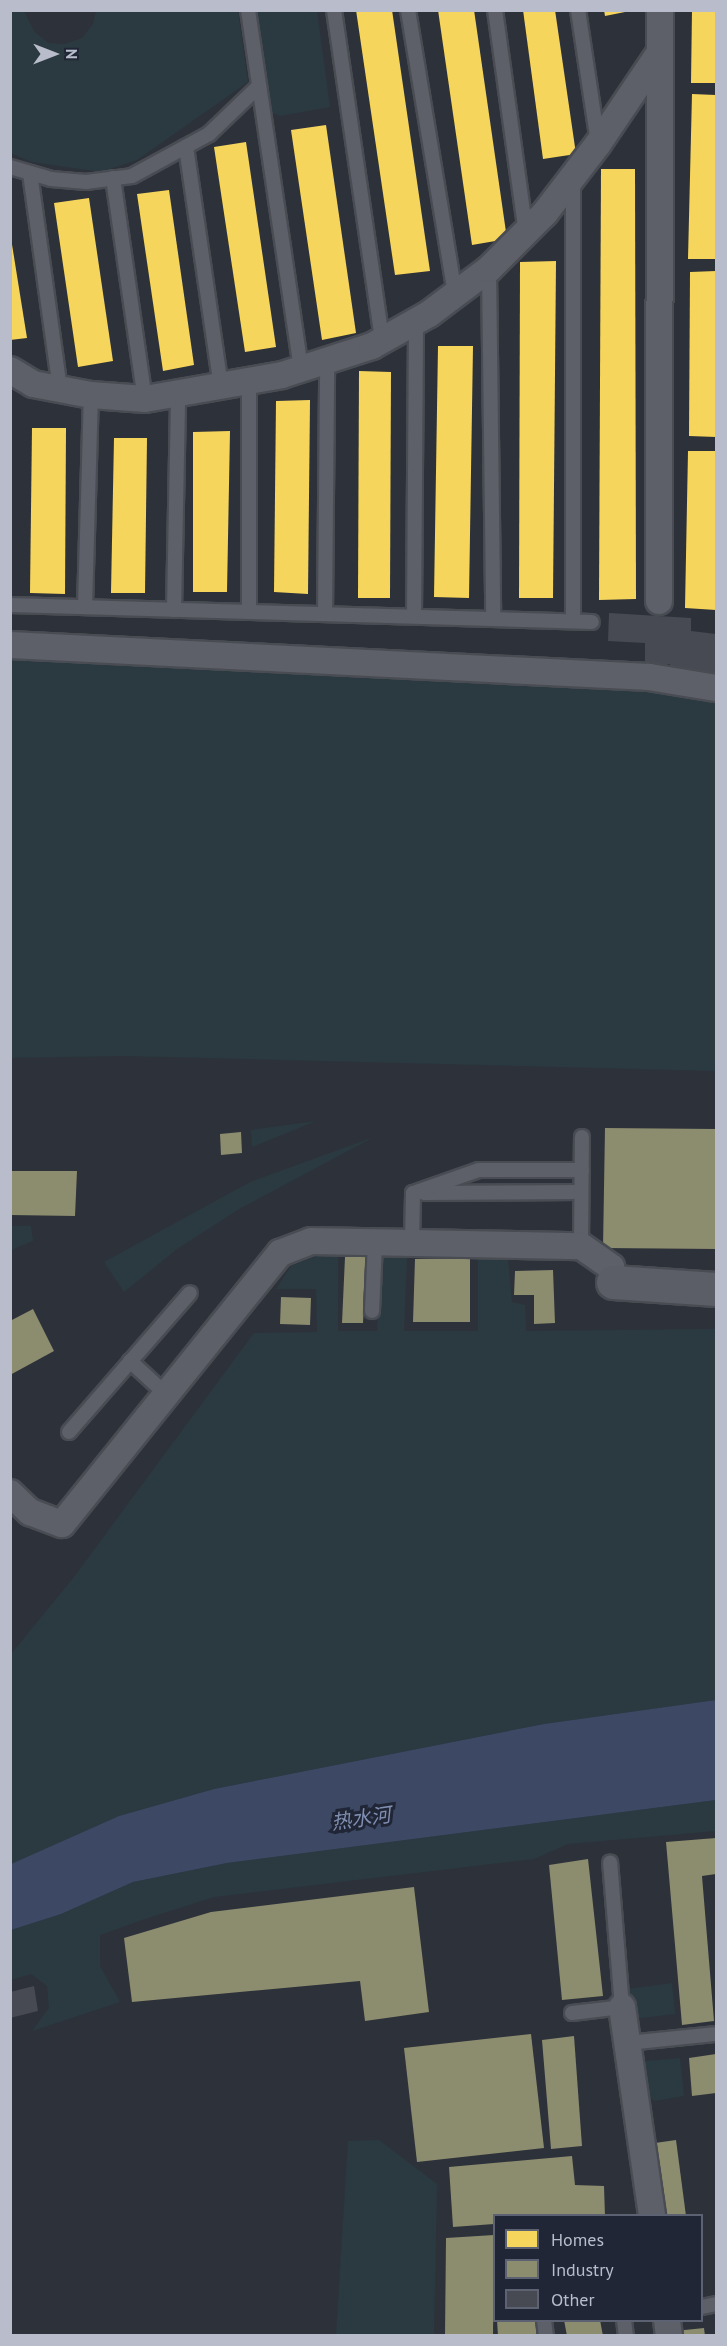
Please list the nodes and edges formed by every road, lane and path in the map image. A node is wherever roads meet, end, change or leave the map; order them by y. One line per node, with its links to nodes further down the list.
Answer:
1 (248, 10): 8 (lane)
2 (334, 10): 19 (lane)
3 (408, 10): 17 (lane)
4 (495, 10): 15 (lane)
5 (578, 10): 9 (lane)
6 (660, 10): 7 (street)
7 (660, 52): 9 (street); 29 (street)
8 (259, 86): 10 (lane); 21 (lane)
9 (598, 144): 14 (street)
10 (186, 147): 13 (lane); 24 (lane)
11 (10, 166): 12 (lane)
12 (30, 173): 13 (lane); 25 (lane)
13 (113, 178): 28 (lane)
14 (573, 178): 15 (street); 37 (lane)
15 (526, 232): 16 (street)
16 (489, 269): 17 (street); 36 (lane)
17 (456, 294): 18 (street)
18 (416, 321): 19 (street); 35 (lane)
19 (382, 340): 20 (street)
20 (327, 361): 21 (street); 34 (lane)
21 (301, 369): 23 (street)
22 (10, 370): 25 (street)
23 (249, 382): 24 (street); 33 (lane)
24 (221, 388): 27 (street)
25 (60, 389): 26 (street)
26 (91, 395): 28 (street); 31 (lane)
27 (178, 395): 28 (street); 32 (lane)
28 (145, 399)
29 (659, 601)
30 (10, 605): 31 (lane)
31 (85, 607): 32 (lane)
32 (174, 610): 33 (lane)
33 (249, 612): 34 (lane)
34 (325, 614): 35 (lane)
35 (414, 616): 36 (lane)
36 (493, 619): 37 (lane)
37 (573, 621): 38 (lane)
38 (592, 622)
39 (10, 645): 40 (street)
40 (717, 688)
41 (582, 1137): 42 (lane)
42 (582, 1170): 43 (lane); 44 (lane)
43 (580, 1192): 44 (lane); 47 (lane)
44 (413, 1193): 46 (lane)
45 (375, 1242): 46 (street); 51 (lane); 53 (street)
46 (412, 1242): 47 (street)
47 (581, 1246): 48 (street)
48 (613, 1282): 49 (street)
49 (717, 1289)
50 (189, 1293): 52 (lane)
51 (372, 1311)
52 (130, 1361): 53 (lane); 54 (lane)
53 (167, 1395): 55 (street)
54 (69, 1432)
55 (10, 1493)
56 (610, 1862): 57 (lane)
57 (622, 2007): 58 (lane); 60 (street)
58 (572, 2013)
59 (715, 2034): 60 (lane)
60 (627, 2043): 61 (street)
61 (652, 2214)

